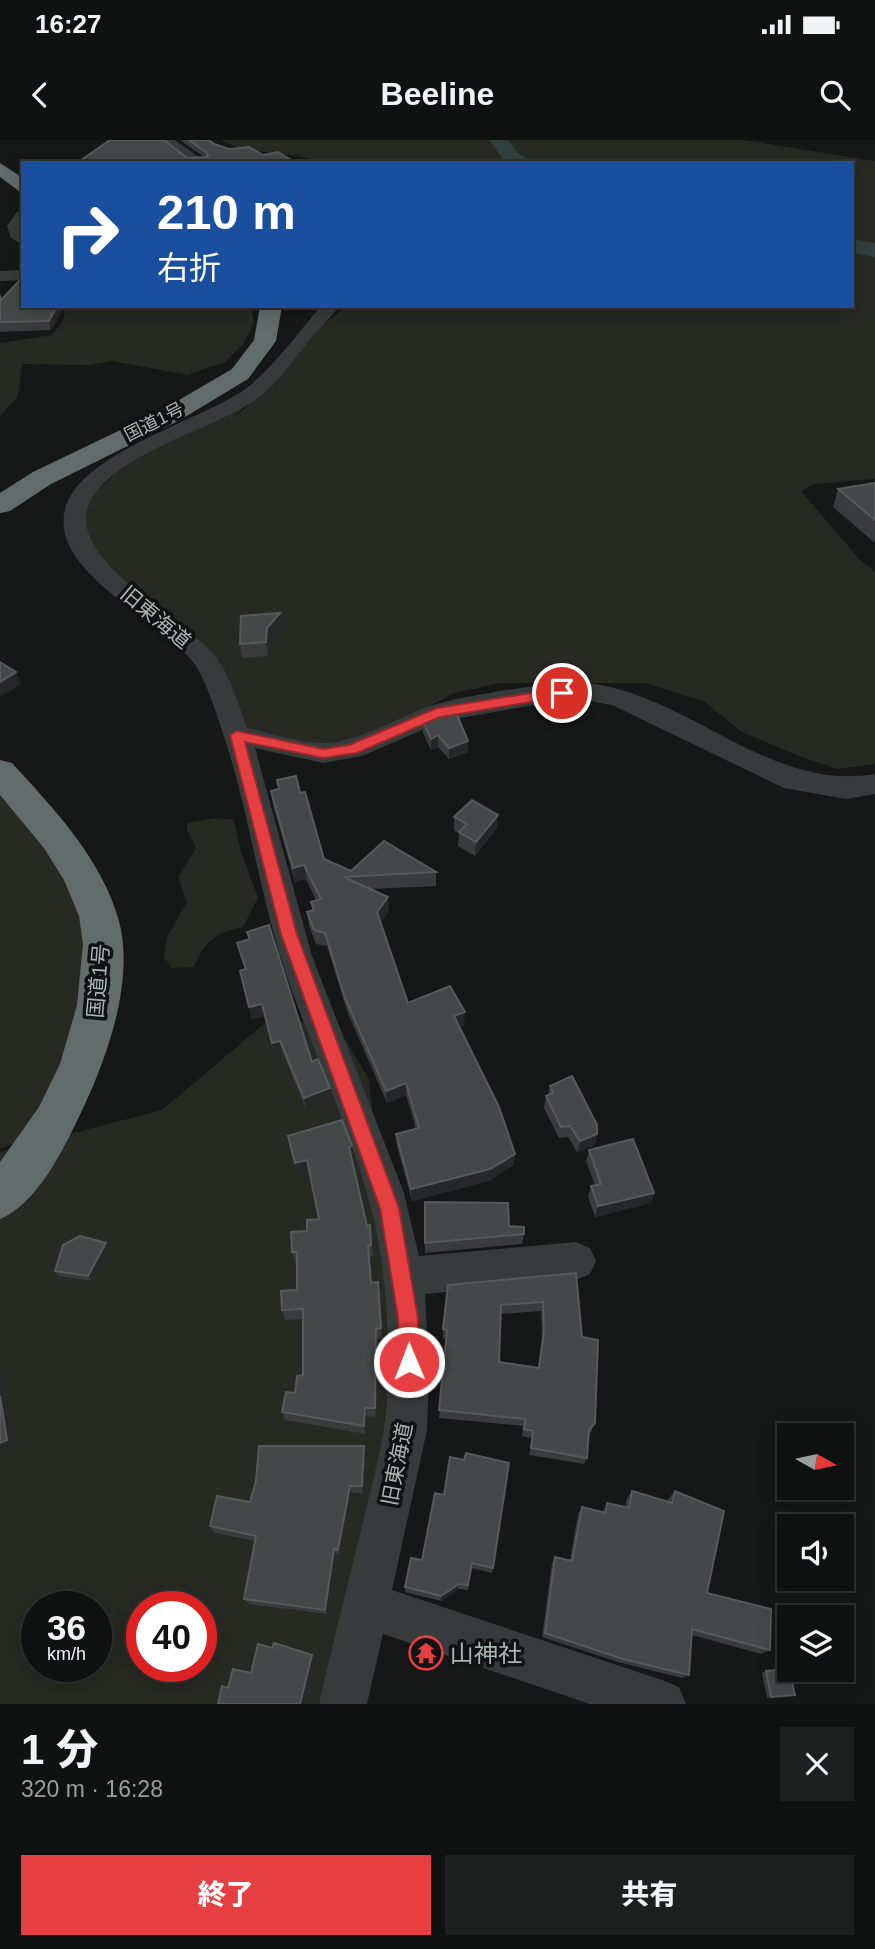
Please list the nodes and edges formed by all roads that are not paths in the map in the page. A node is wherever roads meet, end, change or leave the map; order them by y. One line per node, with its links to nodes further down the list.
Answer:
1 (165, 140): 2 (street)
2 (197, 161)
3 (0, 168): 4 (highway)
4 (21, 186)
5 (21, 218): 6 (street)
6 (21, 238)
7 (21, 275): 8 (street)
8 (0, 276)
9 (271, 308): 12 (highway, 国道1号)
10 (325, 308): 11 (street, 旧東海道)
11 (306, 316): 13 (street, 旧東海道)
12 (0, 505)
13 (237, 735): 15 (street); 18 (street, 旧東海道)
14 (0, 772): 16 (highway, 国道1号)
15 (875, 784)
16 (0, 1196)
17 (576, 1261): 18 (street)
18 (401, 1277): 19 (street, 旧東海道)
19 (366, 1605): 20 (street, 旧東海道); 21 (street)
20 (343, 1704)
21 (662, 1704)

